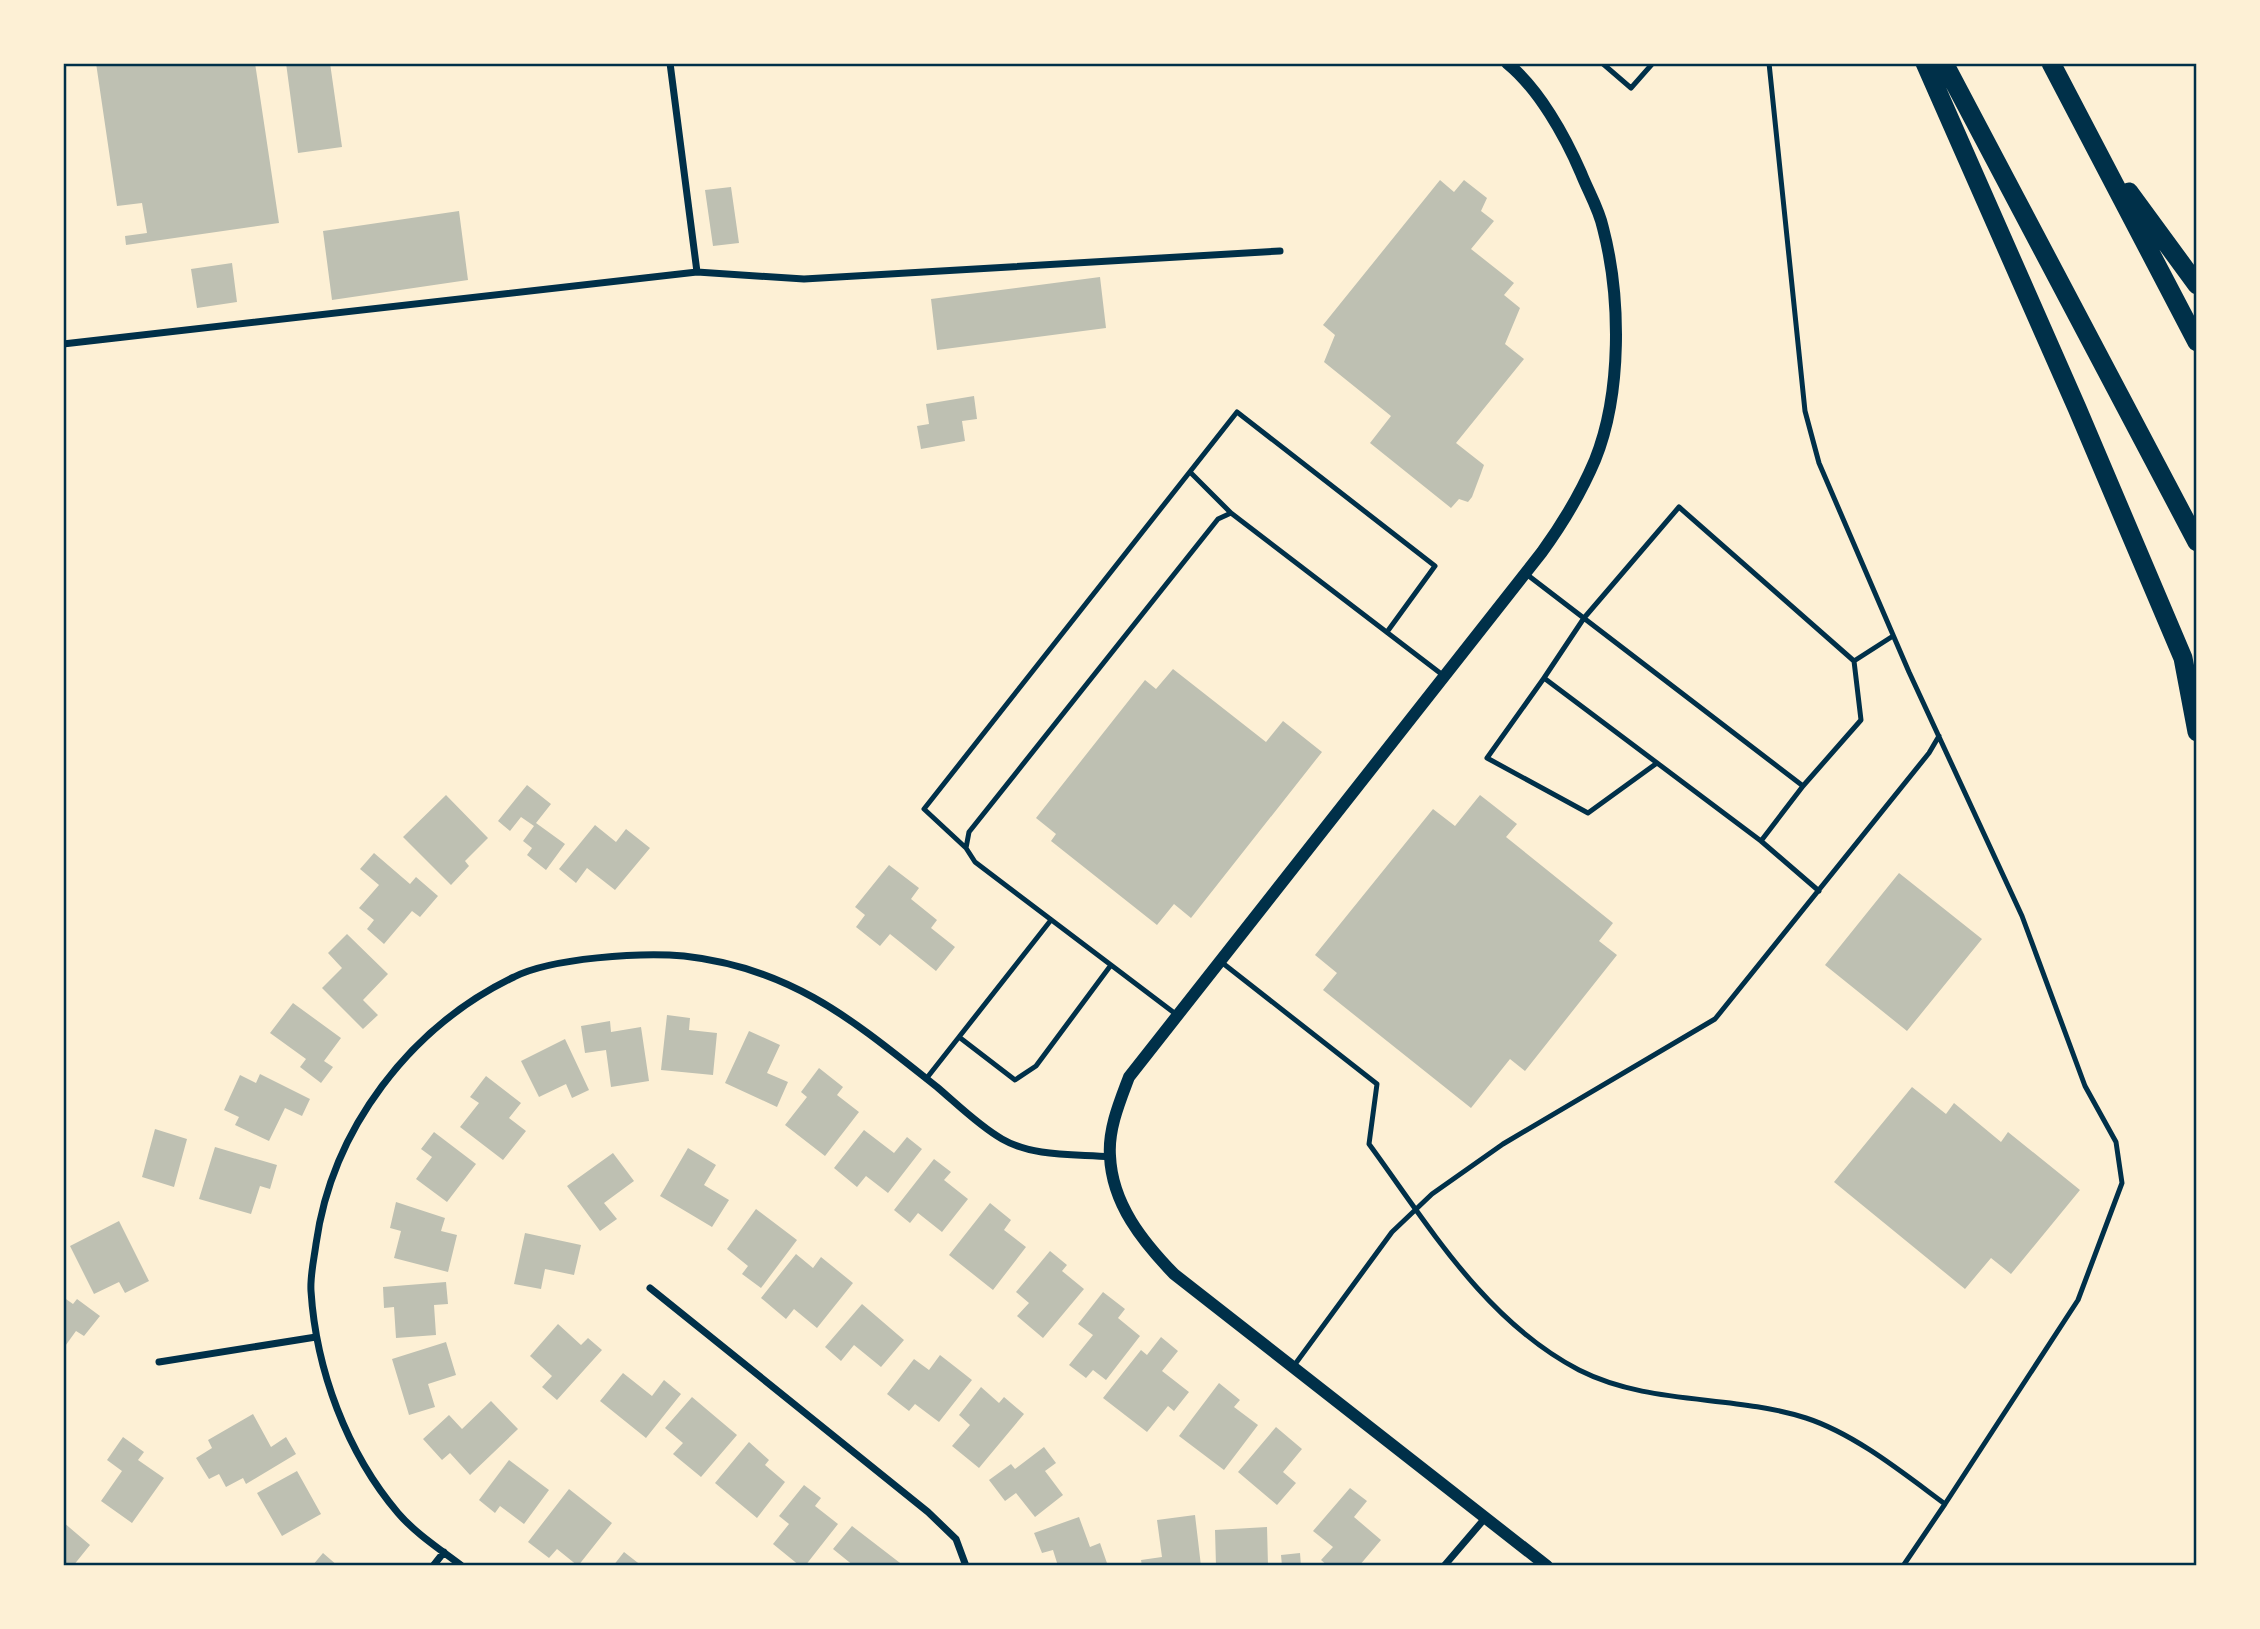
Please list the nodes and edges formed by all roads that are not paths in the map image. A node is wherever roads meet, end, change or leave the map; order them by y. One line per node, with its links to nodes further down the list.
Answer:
1 (670, 63): 11 (street)
2 (1507, 63): 18 (street)
3 (1602, 63): 4 (lane)
4 (1653, 63)
5 (1769, 63): 21 (lane)
6 (1924, 63): 25 (highway)
7 (1944, 63): 17 (highway)
8 (2051, 63): 9 (highway)
9 (2091, 139): 12 (highway); 13 (highway)
10 (1280, 251): 11 (street)
11 (697, 272): 14 (street)
12 (2197, 285)
13 (2197, 342)
14 (63, 344)
15 (1189, 472): 16 (lane); 20 (lane); 30 (lane)
16 (1231, 513): 20 (lane); 30 (lane)
17 (2197, 542)
18 (1525, 573): 19 (lane); 23 (street)
19 (1584, 618): 22 (lane); 24 (lane); 28 (lane)
20 (1387, 632): 23 (lane)
21 (1894, 636): 22 (lane); 26 (lane)
22 (1854, 661): 28 (lane)
23 (1444, 676): 33 (street)
24 (1544, 678): 27 (lane); 27 (lane)
25 (2197, 732)
26 (1938, 736): 31 (lane); 44 (lane)
27 (1657, 763): 29 (lane)
28 (1803, 786): 29 (lane)
29 (1761, 841): 31 (lane)
30 (966, 848): 32 (lane)
31 (1819, 891): 39 (lane)
32 (1051, 920): 34 (lane); 36 (lane)
33 (1220, 961): 35 (street); 39 (lane)
34 (1111, 965): 35 (lane); 36 (lane)
35 (1177, 1016): 38 (street)
36 (959, 1037): 37 (lane)
37 (926, 1079): 38 (street); 41 (street)
38 (1110, 1157): 43 (street)
39 (1417, 1209): 43 (lane); 44 (lane)
40 (650, 1288): 49 (street)
41 (316, 1337): 42 (street); 46 (street)
42 (159, 1362)
43 (1293, 1367): 45 (street)
44 (1945, 1504): 52 (lane)
45 (1486, 1517): 50 (street); 51 (street)
46 (444, 1552): 47 (street); 48 (street)
47 (433, 1566)
48 (462, 1566)
49 (966, 1566)
50 (1444, 1566)
51 (1547, 1566)
52 (1903, 1566)

